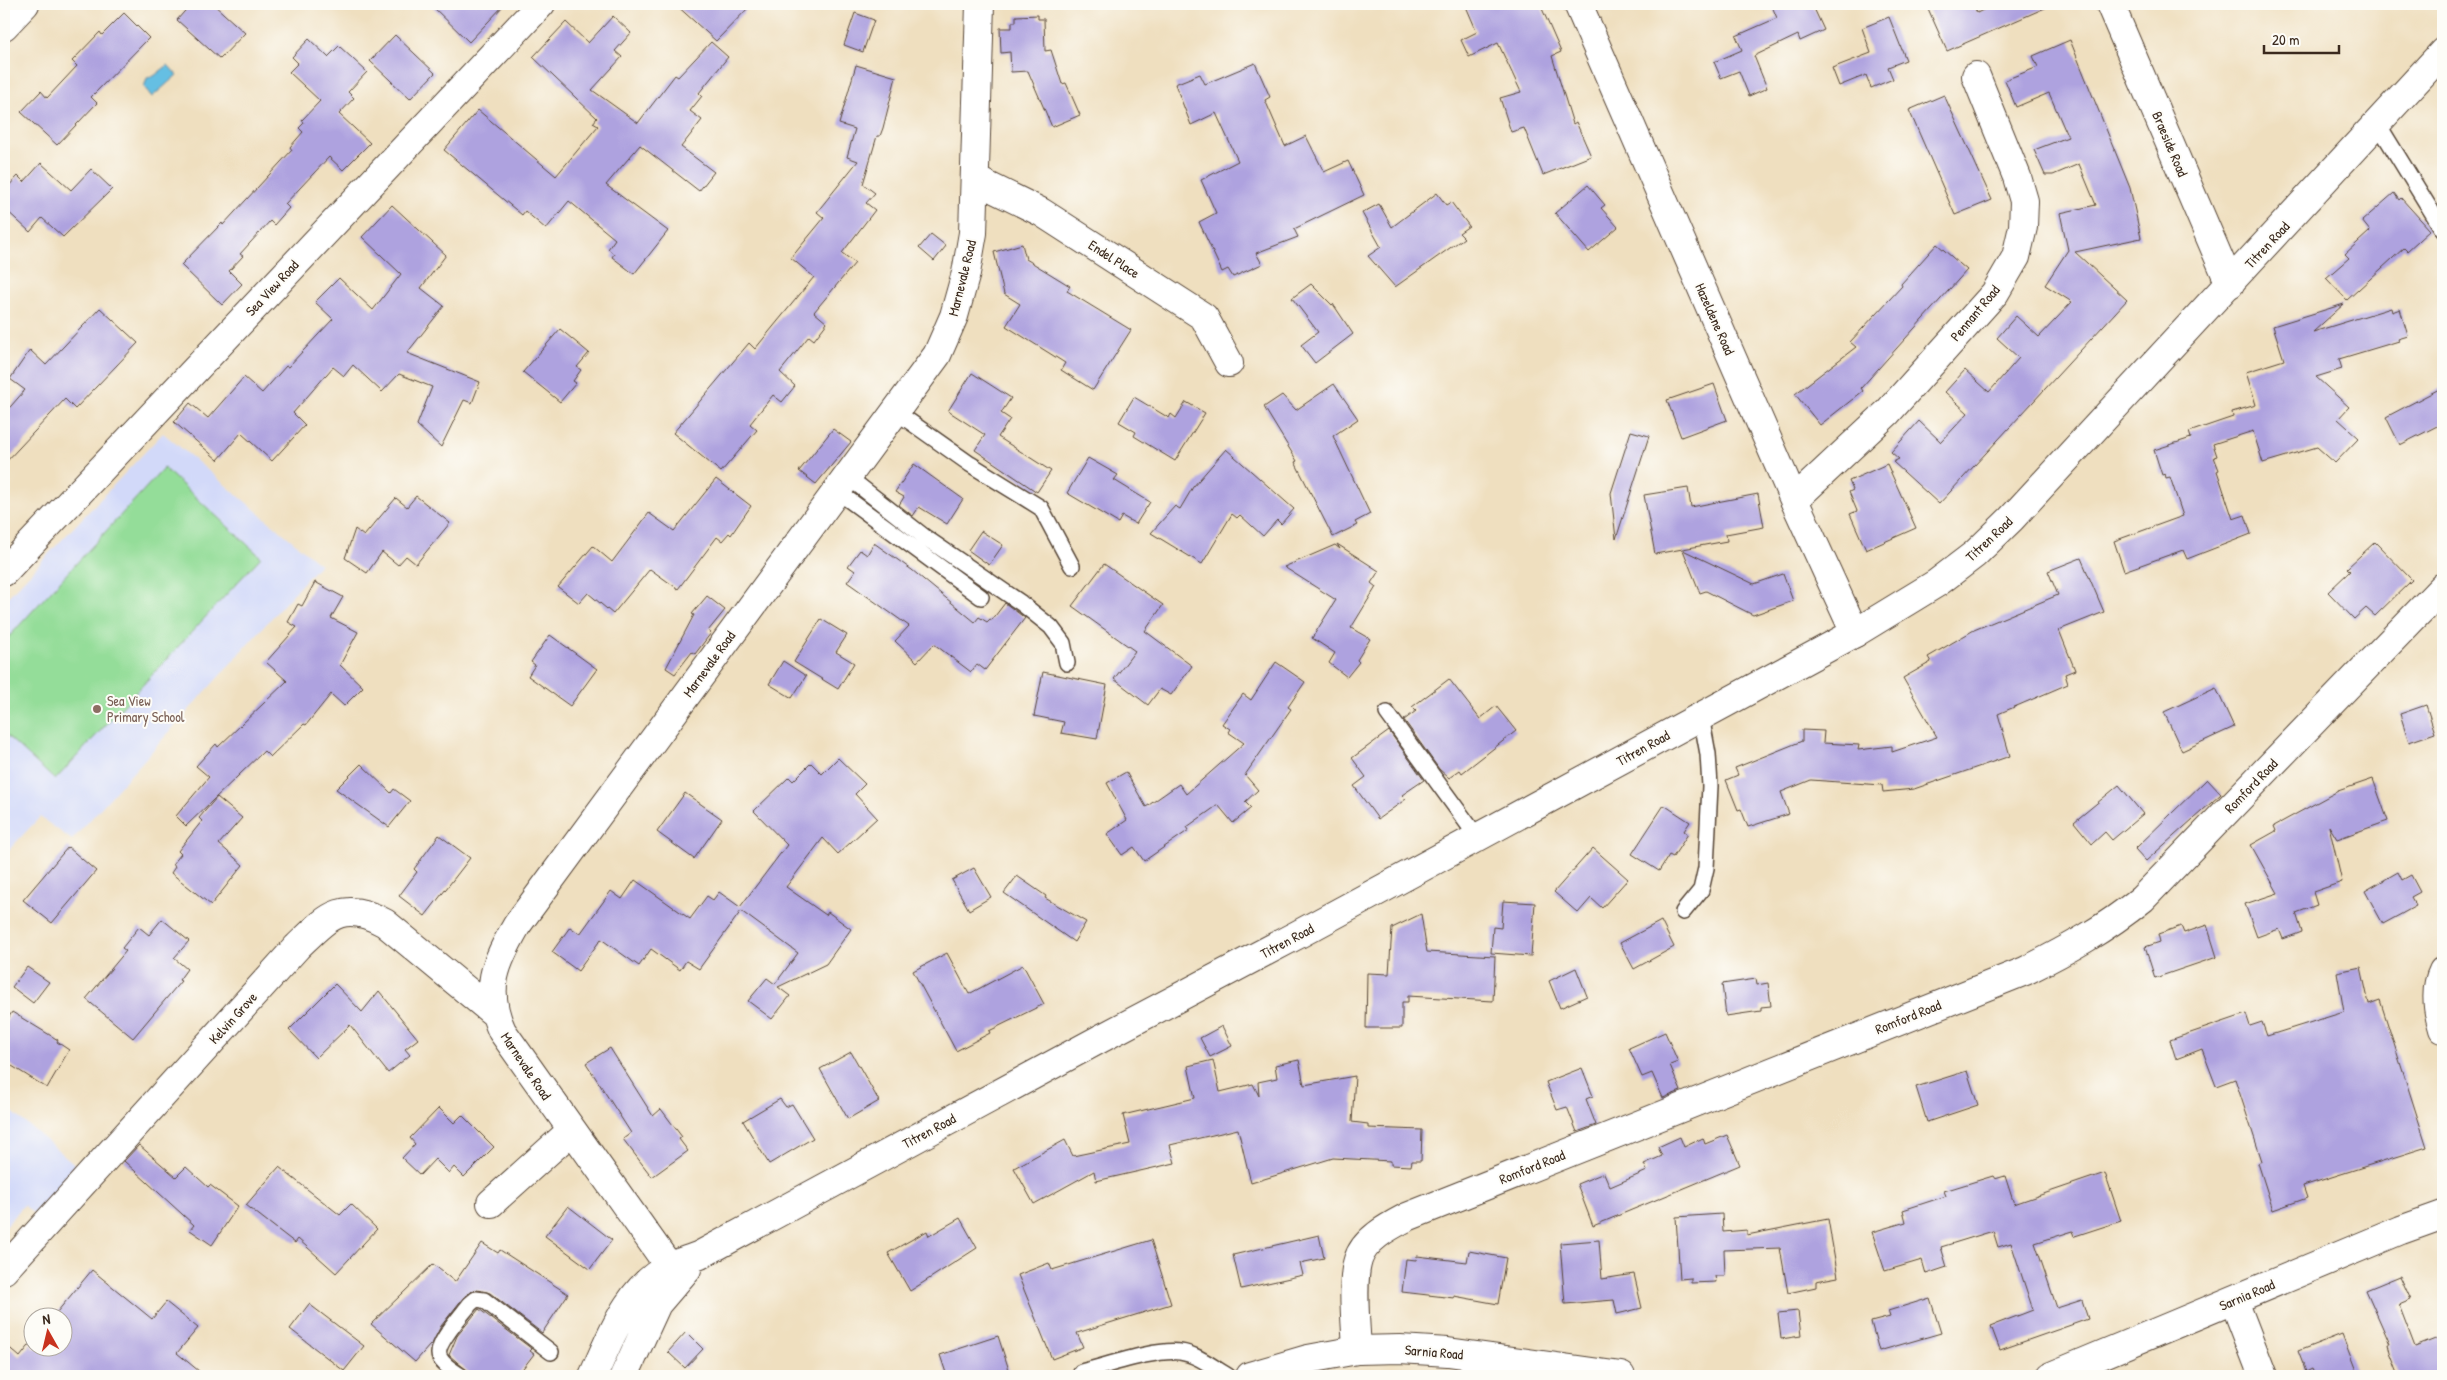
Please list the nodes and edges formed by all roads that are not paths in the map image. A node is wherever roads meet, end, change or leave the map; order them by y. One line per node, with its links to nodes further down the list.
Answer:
1 (24, 4): 6 (street)
2 (541, 4): 18 (street, Sea View Road)
3 (980, 4): 10 (street, Marnevale Road)
4 (1578, 4): 16 (street, Hazeldene Road)
5 (2110, 4): 12 (street, Braeside Road)
6 (4, 26)
7 (2443, 52): 9 (street, Titren Road)
8 (1976, 76): 16 (street, Pennant Road)
9 (2378, 124): 11 (lane); 12 (street, Titren Road)
10 (976, 180): 13 (street, Endel Place); 14 (street, Marnevale Road)
11 (2443, 230)
12 (2230, 284): 21 (street, Titren Road)
13 (1229, 363)
14 (895, 411): 15 (street, Marnevale Road); 17 (lane)
15 (842, 484): 20 (lane); 22 (lane); 28 (street, Marnevale Road)
16 (1794, 500): 21 (street, Hazeldene Road)
17 (1072, 566)
18 (4, 572)
19 (2443, 587): 36 (street, Romford Road)
20 (981, 597)
21 (1855, 632): 24 (street, Titren Road)
22 (1067, 662)
23 (1387, 713): 25 (lane)
24 (1701, 716): 25 (street, Titren Road); 26 (lane)
25 (1478, 838): 34 (street, Titren Road)
26 (1683, 912)
27 (2443, 971): 29 (street)
28 (494, 1013): 30 (street, Marnevale Road); 33 (street, Kelvin Grove)
29 (2443, 1029)
30 (571, 1131): 31 (street); 34 (street, Marnevale Road)
31 (491, 1203)
32 (2443, 1215): 35 (street, Sarnia Road)
33 (4, 1270)
34 (674, 1273): 41 (street, Titren Road); 42 (street, Titren Road)
35 (2234, 1301): 46 (street, Sarnia Road); 47 (street)
36 (1357, 1350): 39 (street, Sarnia Road); 44 (street, Sarnia Road)
37 (550, 1352): 40 (lane)
38 (1081, 1372): 43 (lane)
39 (1571, 1372): 45 (street, Sarnia Road)
40 (461, 1376)
41 (593, 1376)
42 (624, 1376)
43 (1228, 1376)
44 (1250, 1376)
45 (1621, 1376)
46 (2052, 1376)
47 (2263, 1376)

